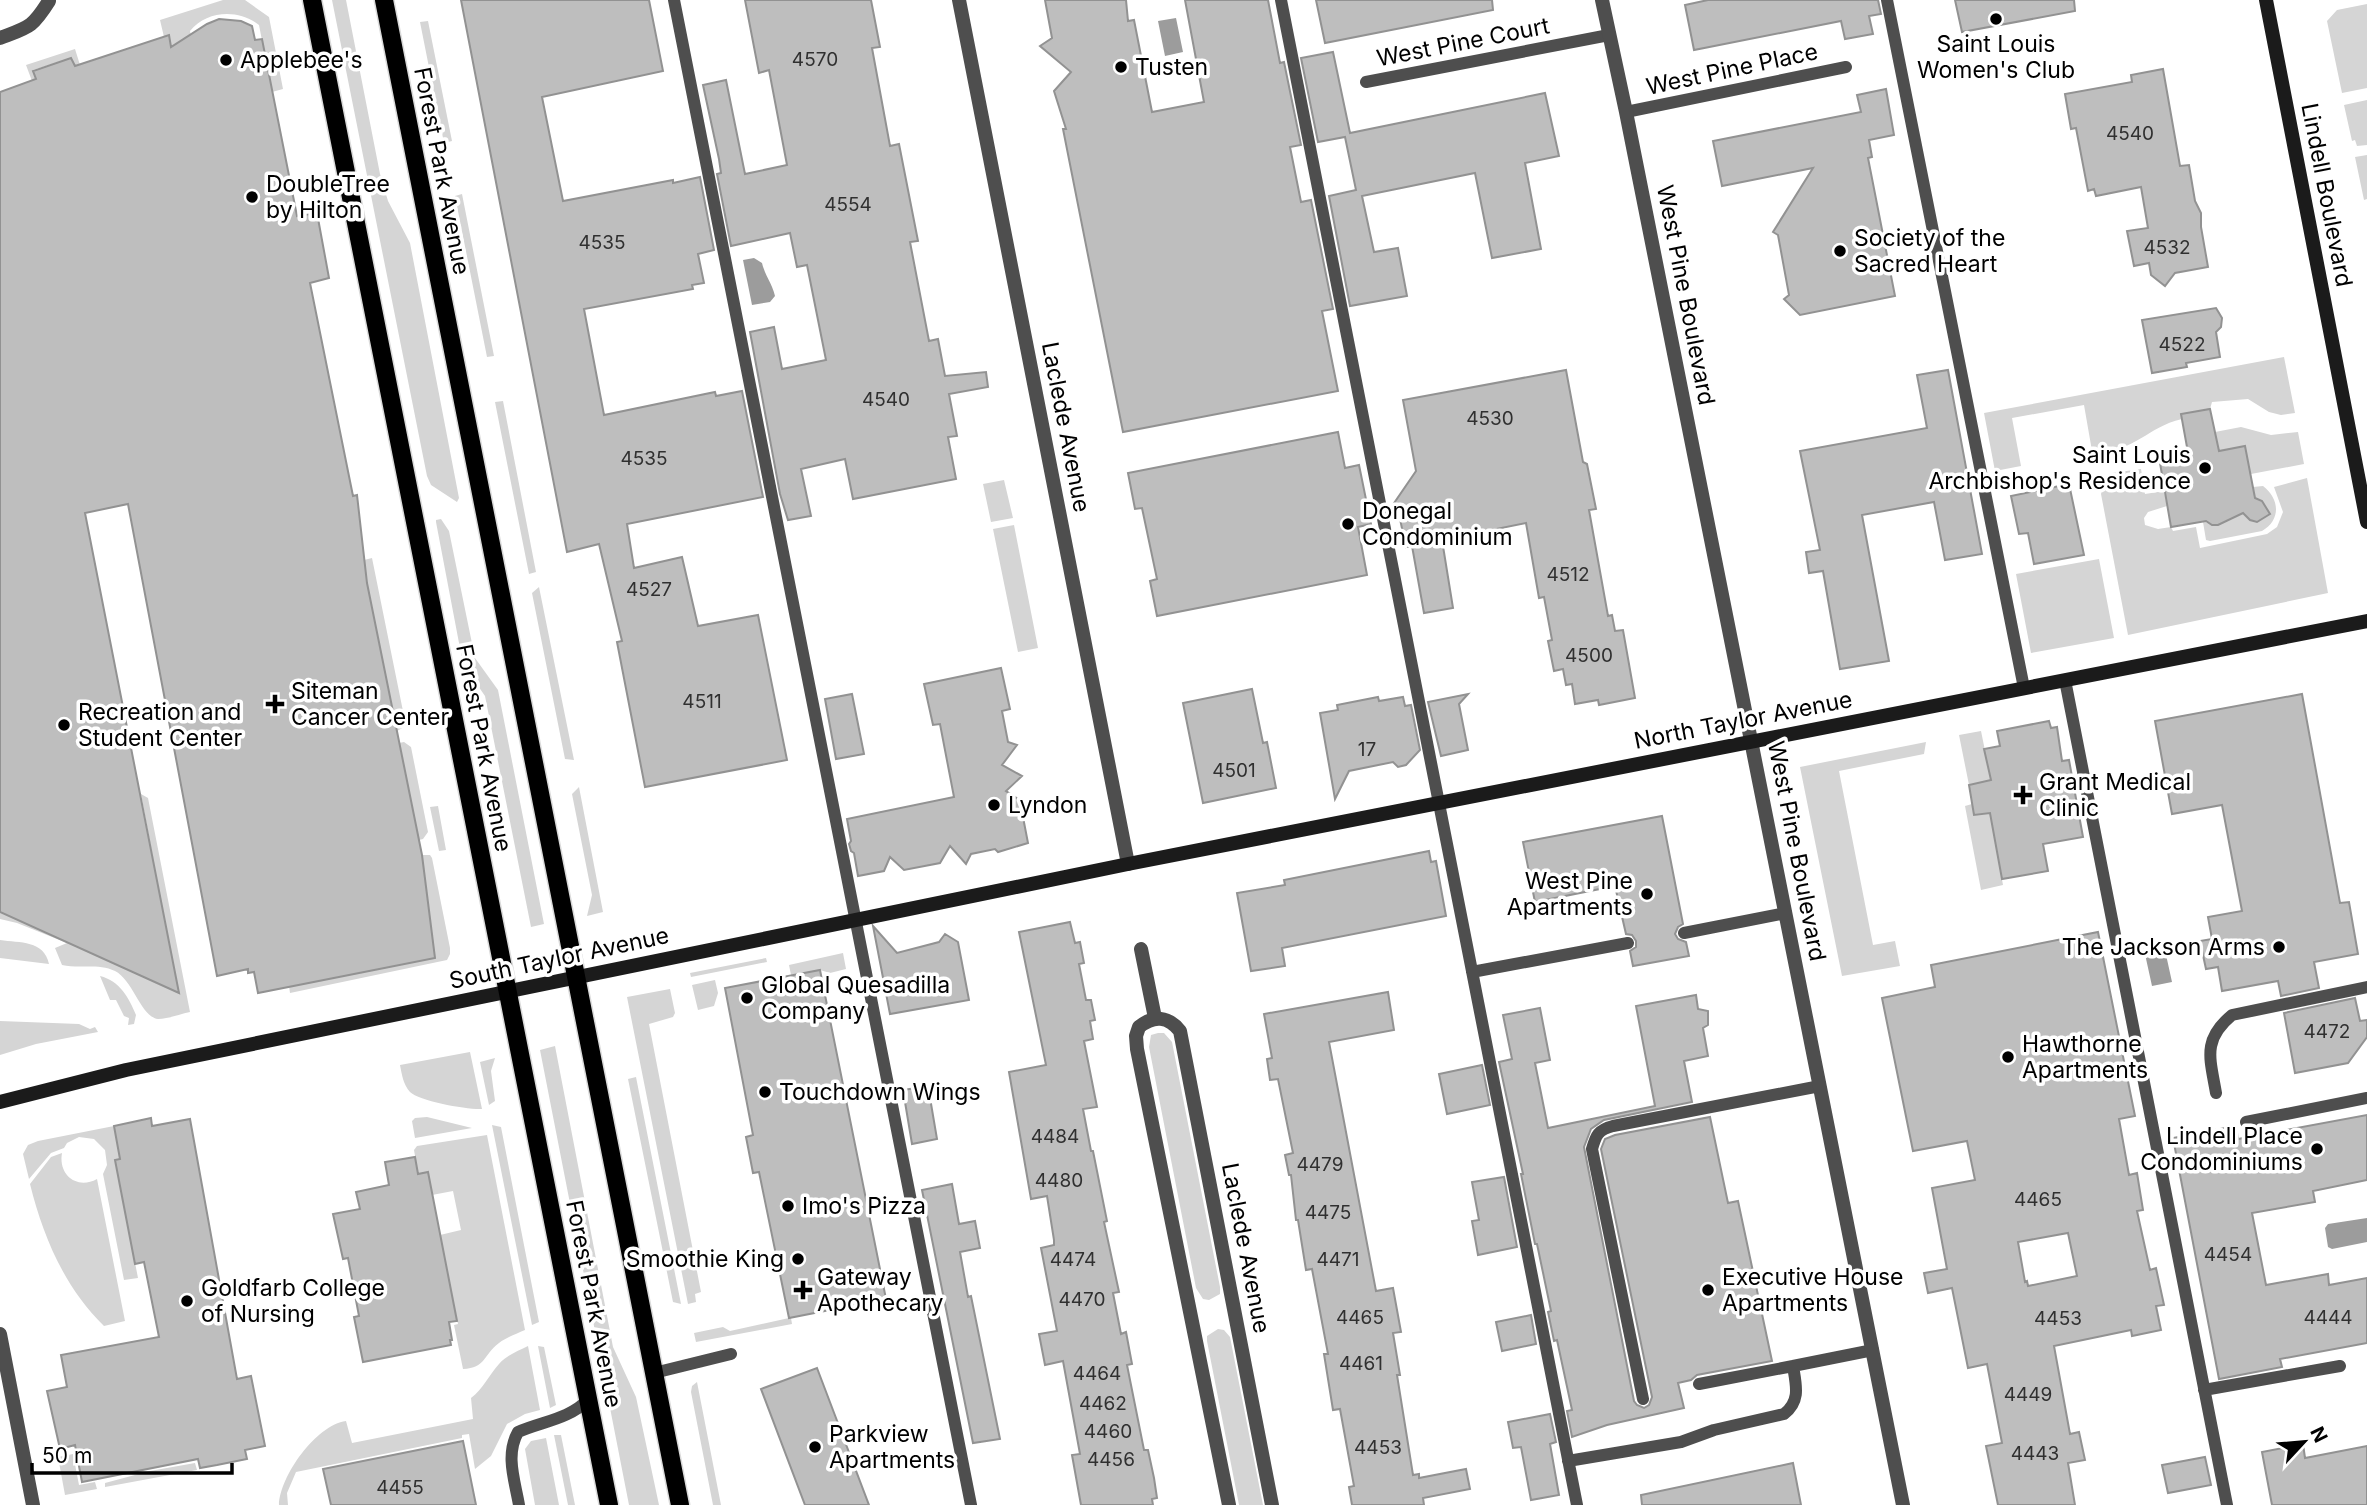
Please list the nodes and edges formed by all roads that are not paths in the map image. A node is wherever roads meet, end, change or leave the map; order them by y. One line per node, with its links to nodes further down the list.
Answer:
1 (49, 0): 11 (street)
2 (312, 0): 30 (main road, Forest Park Avenue)
3 (384, 0): 28 (main road, Forest Park Avenue)
4 (674, 0): 23 (lane)
5 (959, 0): 21 (street, Laclede Avenue)
6 (1281, 0): 20 (lane)
7 (1602, 0): 10 (street, West Pine Boulevard)
8 (1887, 0): 18 (lane)
9 (2266, 0): 15 (street, Lindell Boulevard)
10 (1609, 35): 13 (lane, West Pine Court); 14 (street, West Pine Boulevard)
11 (0, 38)
12 (1846, 67): 14 (lane, West Pine Place)
13 (1366, 82)
14 (1626, 112): 19 (street, West Pine Boulevard)
15 (2367, 522)
16 (2367, 621): 17 (street, North Taylor Avenue)
17 (2065, 680): 18 (street, North Taylor Avenue); 44 (lane)
18 (2024, 688): 19 (street, North Taylor Avenue)
19 (1752, 741): 20 (street, North Taylor Avenue); 22 (street, West Pine Boulevard)
20 (1439, 803): 21 (street, North Taylor Avenue); 27 (lane)
21 (1128, 864): 23 (street, South Taylor Avenue)
22 (1786, 913): 24 (lane); 32 (street, West Pine Boulevard)
23 (855, 919): 28 (street, South Taylor Avenue); 52 (lane)
24 (1684, 933)
25 (1628, 943): 27 (lane)
26 (1141, 949): 31 (street)
27 (1472, 972): 47 (lane)
28 (576, 978): 30 (street, South Taylor Avenue); 42 (main road, Forest Park Avenue)
29 (2367, 987): 33 (lane)
30 (507, 992): 35 (street, South Taylor Avenue); 45 (main road, Forest Park Avenue)
31 (1155, 1018): 53 (street); 54 (street, Laclede Avenue)
32 (1820, 1086): 38 (street, West Pine Boulevard); 46 (lane)
33 (2216, 1093)
34 (2367, 1098): 36 (lane)
35 (0, 1102)
36 (2246, 1122)
37 (0, 1334): 48 (street)
38 (1873, 1350): 40 (lane); 56 (street, West Pine Boulevard)
39 (732, 1354): 42 (lane)
40 (1793, 1366): 43 (lane); 47 (lane)
41 (2340, 1366): 44 (lane)
42 (654, 1373): 51 (main road, Forest Park Avenue)
43 (1699, 1384)
44 (2204, 1390): 57 (lane)
45 (589, 1399): 49 (lane); 50 (main road, Forest Park Avenue)
46 (1643, 1399)
47 (1568, 1461): 55 (lane)
48 (33, 1505)
49 (519, 1505)
50 (609, 1505)
51 (680, 1505)
52 (971, 1505)
53 (1229, 1505)
54 (1272, 1505)
55 (1577, 1505)
56 (1903, 1505)
57 (2227, 1505)

